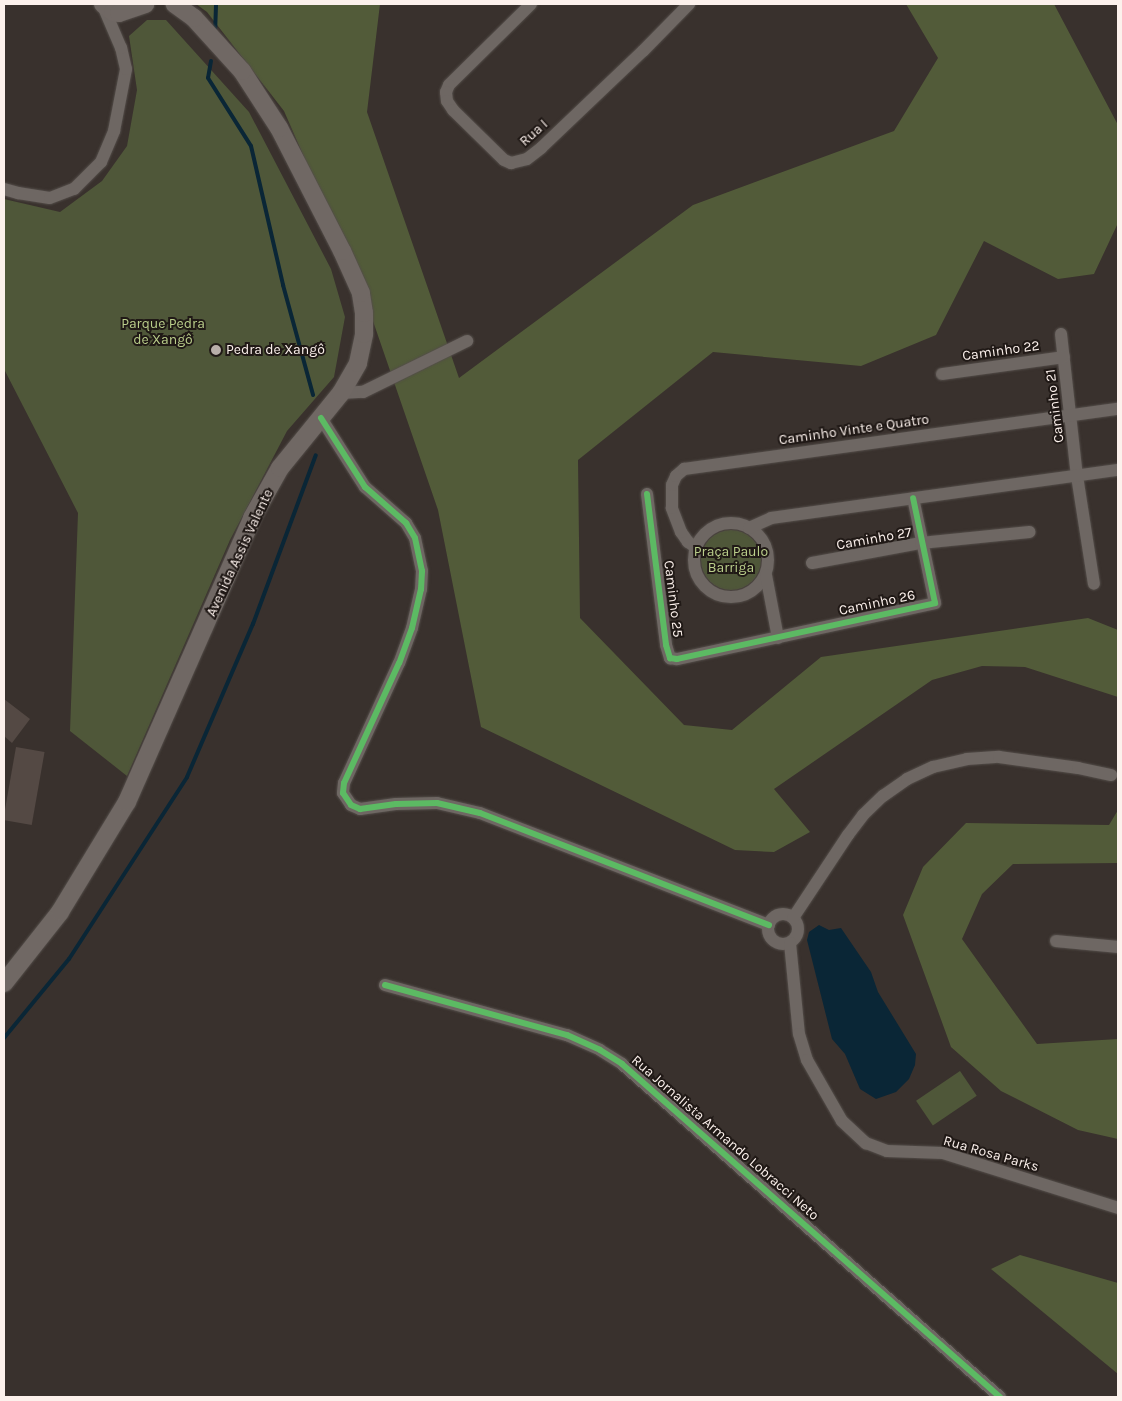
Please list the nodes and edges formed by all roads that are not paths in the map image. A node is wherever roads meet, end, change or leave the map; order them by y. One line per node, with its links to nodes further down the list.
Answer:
1 (103, 4): 6 (main road); 7 (street)
2 (145, 4): 6 (main road)
3 (175, 4): 13 (main road, Avenida Assis Valente)
4 (531, 4): 5 (street, Rua I)
5 (689, 4)
6 (129, 7): 7 (street)
7 (121, 48): 8 (street)
8 (4, 189)
9 (1061, 334): 11 (street, Caminho 21)
10 (467, 341): 13 (street)
11 (1064, 357): 12 (street, Caminho 22); 15 (street, Caminho 21)
12 (942, 374)
13 (341, 393): 16 (main road, Avenida Assis Valente)
14 (1118, 408): 15 (street, Caminho Vinte e Quatro)
15 (1071, 415): 18 (street, Caminho 21); 24 (street, Caminho Vinte e Quatro)
16 (321, 418): 31 (street); 35 (main road, Avenida Assis Valente)
17 (1118, 470): 18 (street)
18 (1077, 476): 20 (street); 27 (street, Caminho 21)
19 (647, 494): 28 (street, Caminho 25)
20 (913, 498): 21 (street); 23 (street, Caminho 26)
21 (749, 528): 24 (street); 26 (street)
22 (1029, 532): 23 (street, Caminho 27)
23 (921, 543): 25 (street, Caminho 27); 28 (street, Caminho 26)
24 (695, 547): 26 (street)
25 (812, 563)
26 (766, 575): 28 (street)
27 (1094, 584)
28 (778, 638)
29 (1111, 775): 30 (street)
30 (793, 918): 31 (street); 33 (street)
31 (769, 925): 33 (street)
32 (1056, 941): 34 (street)
33 (790, 943): 37 (street, Rua Rosa Parks)
34 (1118, 947)
35 (4, 983)
36 (385, 985): 38 (street, Rua Jornalista Armando Lobracci Neto)
37 (1118, 1208)
38 (1000, 1397)

